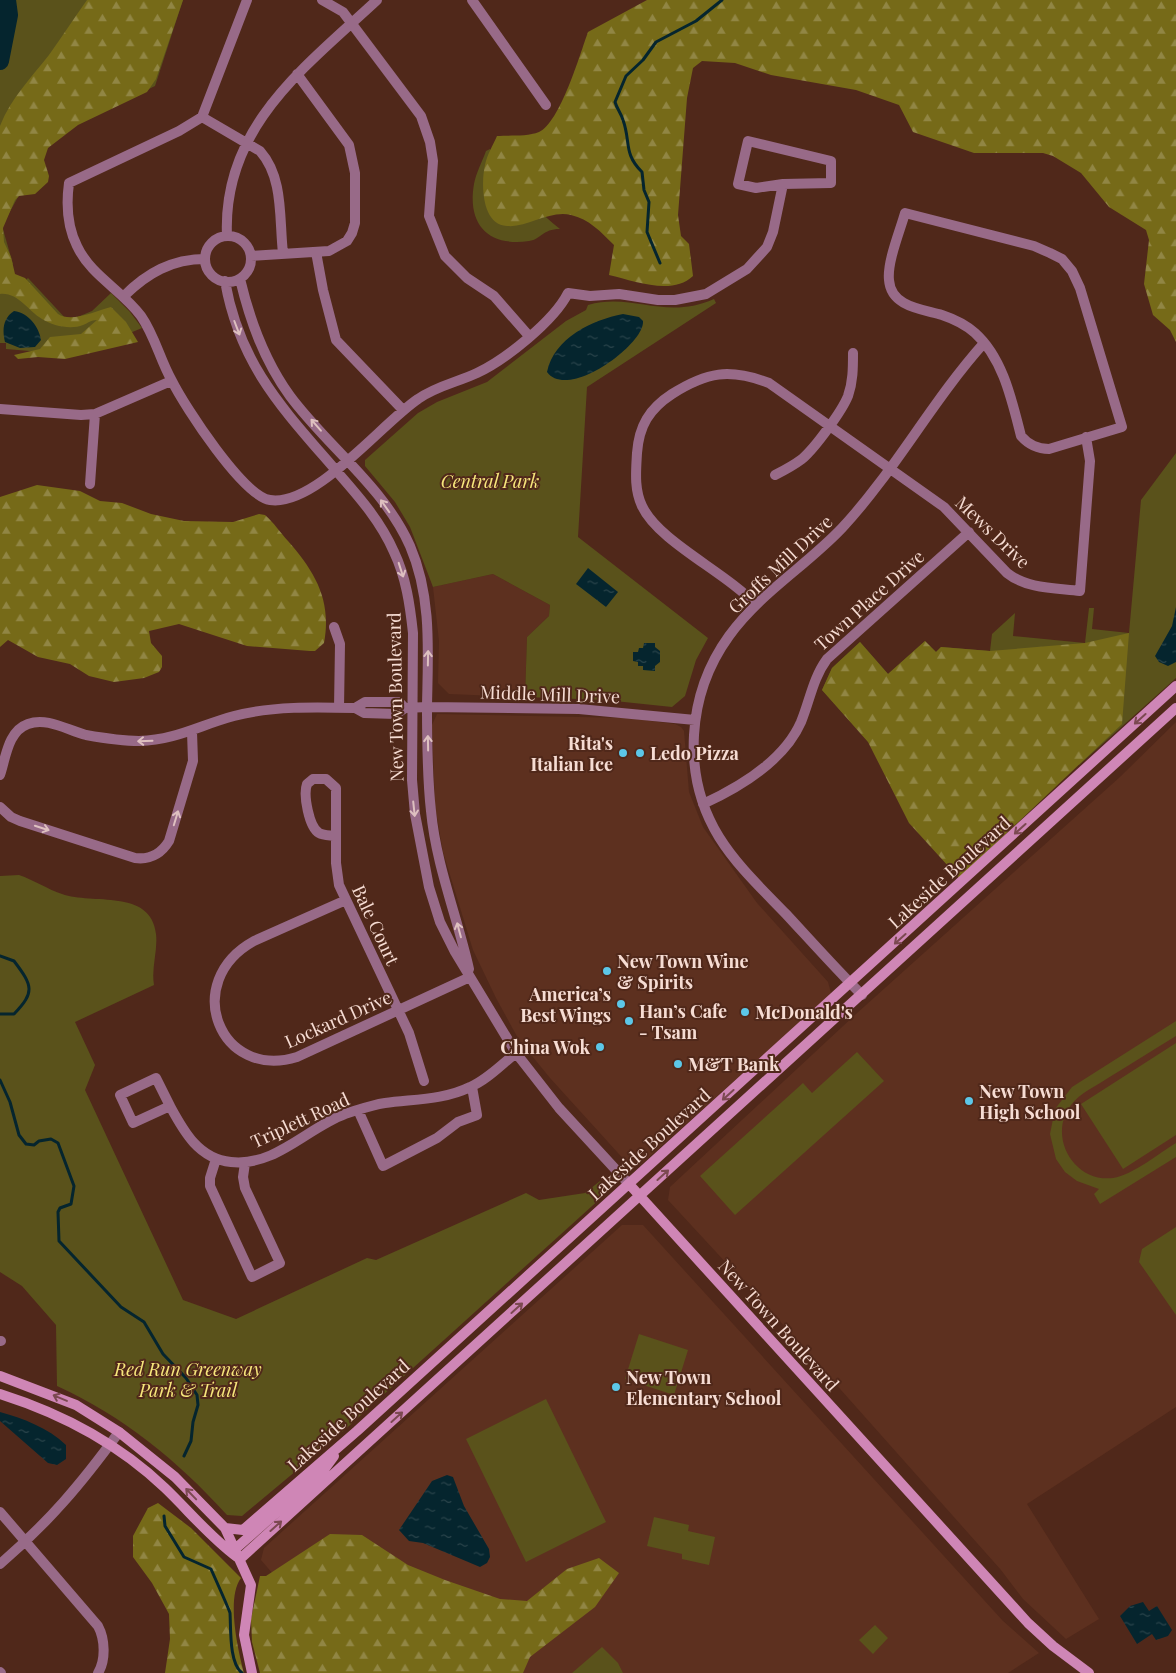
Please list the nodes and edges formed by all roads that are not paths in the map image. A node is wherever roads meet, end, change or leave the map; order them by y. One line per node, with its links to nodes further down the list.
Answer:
1 (246, 0): 8 (street)
2 (322, 0): 5 (street)
3 (377, 0): 5 (street)
4 (472, 0): 7 (street)
5 (352, 23): 6 (street); 19 (street)
6 (297, 74): 9 (street); 12 (street)
7 (546, 105)
8 (202, 118): 9 (street); 18 (street)
9 (245, 142): 11 (street); 13 (street)
10 (783, 184): 10 (street); 19 (street)
11 (226, 236): 14 (street); 15 (street)
12 (316, 252): 13 (street); 24 (street)
13 (283, 253): 14 (street)
14 (251, 256): 16 (street)
15 (205, 259): 17 (street); 18 (street)
16 (240, 279): 17 (street); 28 (street, New Town Boulevard, one-way to 16)
17 (224, 282): 30 (street, New Town Boulevard, one-way to 30)
18 (124, 296): 22 (street)
19 (529, 336): 24 (street)
20 (984, 344): 27 (street); 27 (street); 29 (street, Groffs Mill Drive)
21 (854, 353): 26 (street)
22 (171, 381): 25 (street); 30 (street)
23 (0, 409): 25 (street)
24 (403, 410): 28 (street)
25 (95, 414): 32 (street)
26 (829, 424): 29 (street, Mews Drive); 31 (street); 34 (street, Mews Drive)
27 (1086, 437): 33 (street, Mews Drive)
28 (348, 462): 30 (street); 37 (street, New Town Boulevard, one-way to 28)
29 (890, 468): 33 (street, Mews Drive); 34 (street, Groffs Mill Drive)
30 (336, 471): 39 (street, New Town Boulevard, one-way to 39)
31 (776, 475)
32 (90, 484)
33 (969, 532): 44 (street, Town Place Drive)
34 (756, 605): 41 (street, Groffs Mill Drive)
35 (334, 627): 38 (street)
36 (1176, 686): 49 (main road, Lakeside Boulevard, one-way to 49)
37 (427, 707): 39 (street, Middle Mill Drive); 41 (street, Middle Mill Drive); 48 (street, New Town Boulevard, one-way to 37)
38 (339, 708): 39 (street, Middle Mill Drive); 42 (street, Middle Mill Drive)
39 (408, 708): 48 (street, New Town Boulevard, one-way to 48)
40 (1176, 708): 50 (main road, Lakeside Boulevard)
41 (695, 720): 44 (street, Groffs Mill Drive)
42 (192, 732): 43 (street, Middle Mill Drive, one-way to 43); 45 (street, one-way to 42)
43 (0, 775)
44 (703, 804): 49 (street, Groffs Mill Drive)
45 (0, 807)
46 (336, 836): 46 (street, Bale Court); 47 (street, Bale Court)
47 (346, 900): 51 (street, Bale Court); 51 (street, Lockard Drive)
48 (470, 977): 51 (street, Lockard Drive); 52 (street, New Town Boulevard)
49 (851, 984): 50 (street, Groffs Mill Drive); 59 (main road, Lakeside Boulevard, one-way to 59)
50 (862, 995): 60 (main road, Lakeside Boulevard, one-way to 50)
51 (398, 1009): 53 (street, Bale Court)
52 (516, 1053): 54 (street, Triplett Road); 59 (street, New Town Boulevard)
53 (424, 1081)
54 (472, 1087): 56 (street, Triplett Road); 56 (street)
55 (170, 1106): 55 (street, Triplett Road); 57 (street, Triplett Road)
56 (358, 1110): 58 (street, Triplett Road)
57 (216, 1159): 58 (street, Triplett Road); 58 (street)
58 (245, 1163)
59 (629, 1184): 60 (main road, New Town Boulevard); 63 (main road, Lakeside Boulevard)
60 (640, 1196): 69 (main road, Lakeside Boulevard, one-way to 60); 73 (main road, New Town Boulevard)
61 (0, 1376): 64 (main road, one-way to 61)
62 (0, 1394): 65 (main road)
63 (356, 1431): 67 (main road, Lakeside Boulevard); 69 (main road)
64 (119, 1432): 65 (street); 67 (main road, one-way to 64)
65 (110, 1445): 68 (street); 69 (main road)
66 (0, 1512): 68 (street)
67 (225, 1528): 69 (main road)
68 (27, 1541): 70 (street); 71 (street)
69 (237, 1554): 72 (main road)
70 (0, 1564)
71 (98, 1673)
72 (252, 1673)
73 (1089, 1673)

